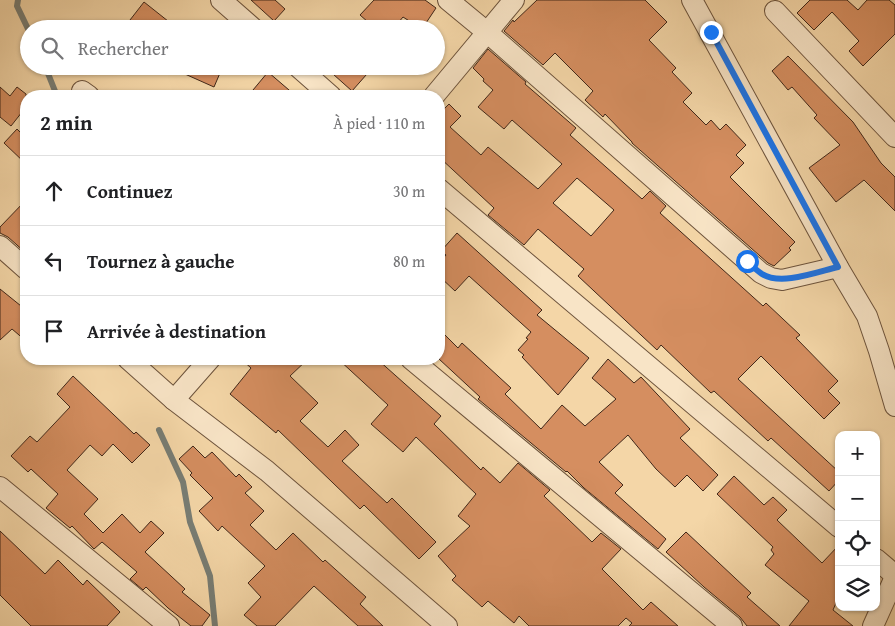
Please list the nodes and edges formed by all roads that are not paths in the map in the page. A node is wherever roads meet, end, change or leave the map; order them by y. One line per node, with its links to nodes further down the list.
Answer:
1 (221, 0): 6 (street)
2 (448, 0): 7 (street)
3 (514, 0): 7 (street)
4 (692, 0): 15 (street)
5 (775, 11): 11 (street)
6 (244, 20)
7 (488, 33): 10 (street); 15 (street)
8 (308, 75): 9 (street)
9 (325, 90)
10 (439, 90)
11 (895, 136)
12 (445, 194): 22 (street)
13 (0, 246): 14 (street)
14 (20, 264)
15 (838, 267): 20 (street)
16 (135, 365): 19 (street)
17 (205, 365): 19 (street)
18 (418, 365): 27 (street)
19 (174, 400): 26 (street)
20 (895, 406)
21 (0, 487): 25 (street)
22 (835, 524)
23 (880, 563): 24 (street)
24 (895, 576): 28 (street)
25 (170, 626)
26 (447, 626)
27 (732, 626)
28 (873, 626)

